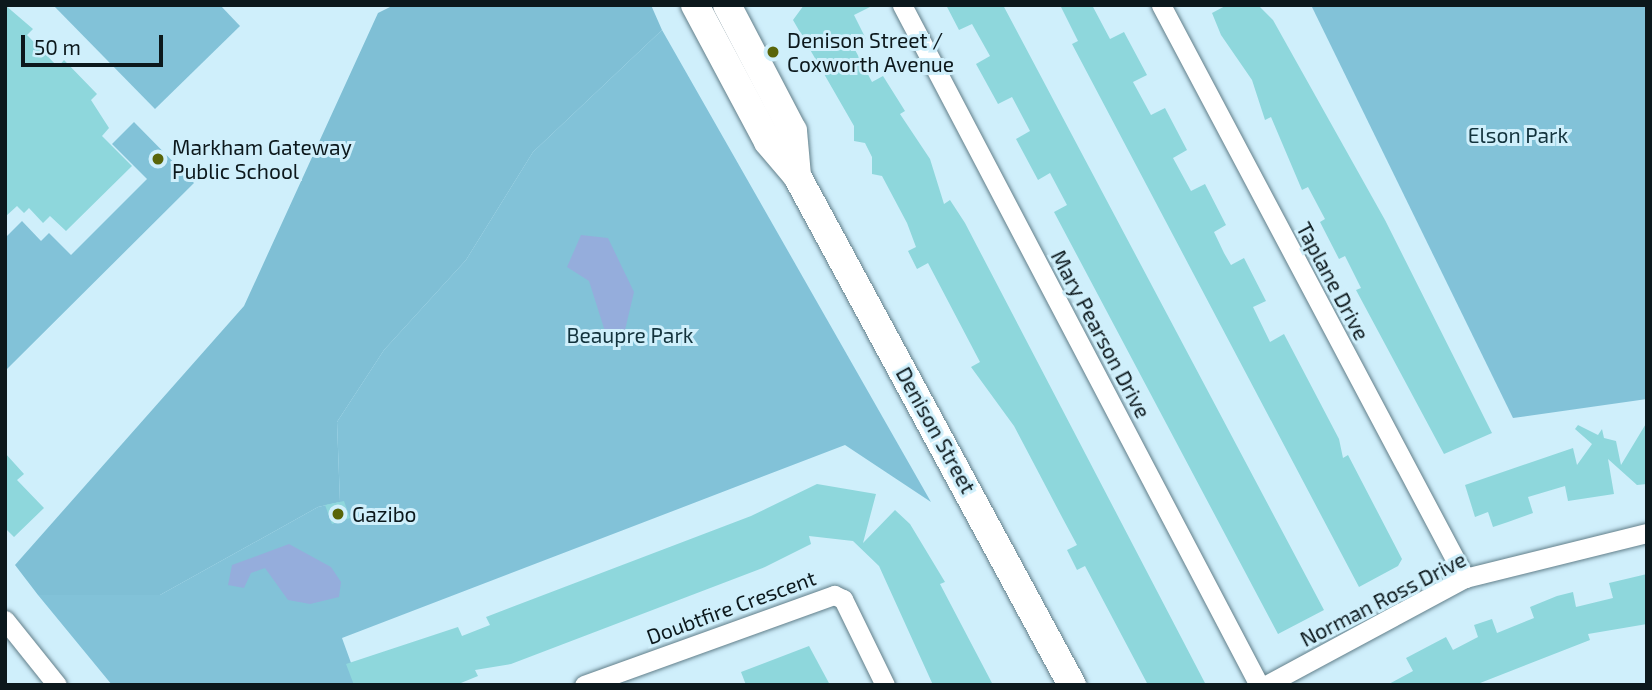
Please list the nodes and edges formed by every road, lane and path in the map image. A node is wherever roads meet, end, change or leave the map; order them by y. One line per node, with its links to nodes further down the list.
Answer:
1 (902, 5): 11 (street, Mary Pearson Drive)
2 (1161, 5): 5 (street, Taplane Drive)
3 (712, 8): 10 (street, Denison Street)
4 (1647, 533): 5 (street, Norman Ross Drive)
5 (1465, 578): 12 (street, Norman Ross Drive)
6 (5, 620): 7 (street)
7 (57, 685)
8 (584, 685): 9 (street, Doubtfire Crescent)
9 (886, 685)
10 (1072, 685)
11 (1259, 685)
12 (1266, 685)

